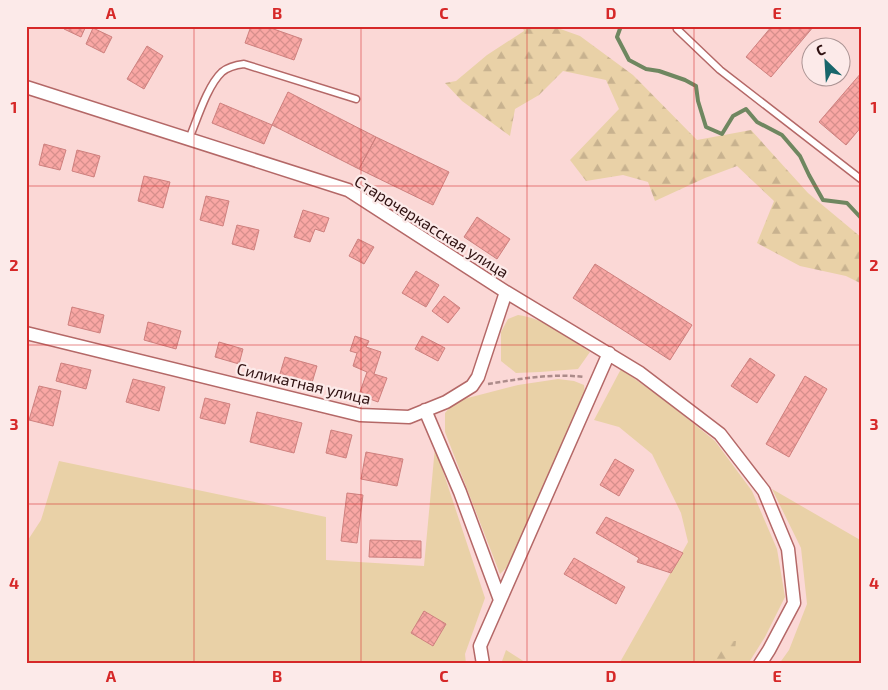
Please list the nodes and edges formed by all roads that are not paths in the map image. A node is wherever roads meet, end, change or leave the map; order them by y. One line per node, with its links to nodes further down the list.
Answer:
1 (676, 26): 5 (lane)
2 (26, 87): 4 (street, Старочеркасская улица)
3 (356, 99): 4 (lane)
4 (189, 139): 6 (street, Старочеркасская улица)
5 (862, 180)
6 (506, 292): 8 (street, Старочеркасская улица); 9 (street, Силикатная улица)
7 (26, 333): 9 (street, Силикатная улица)
8 (609, 354): 10 (street); 12 (street, Старочеркасская улица)
9 (425, 410): 10 (street)
10 (500, 600): 11 (street)
11 (482, 664)
12 (760, 664)

